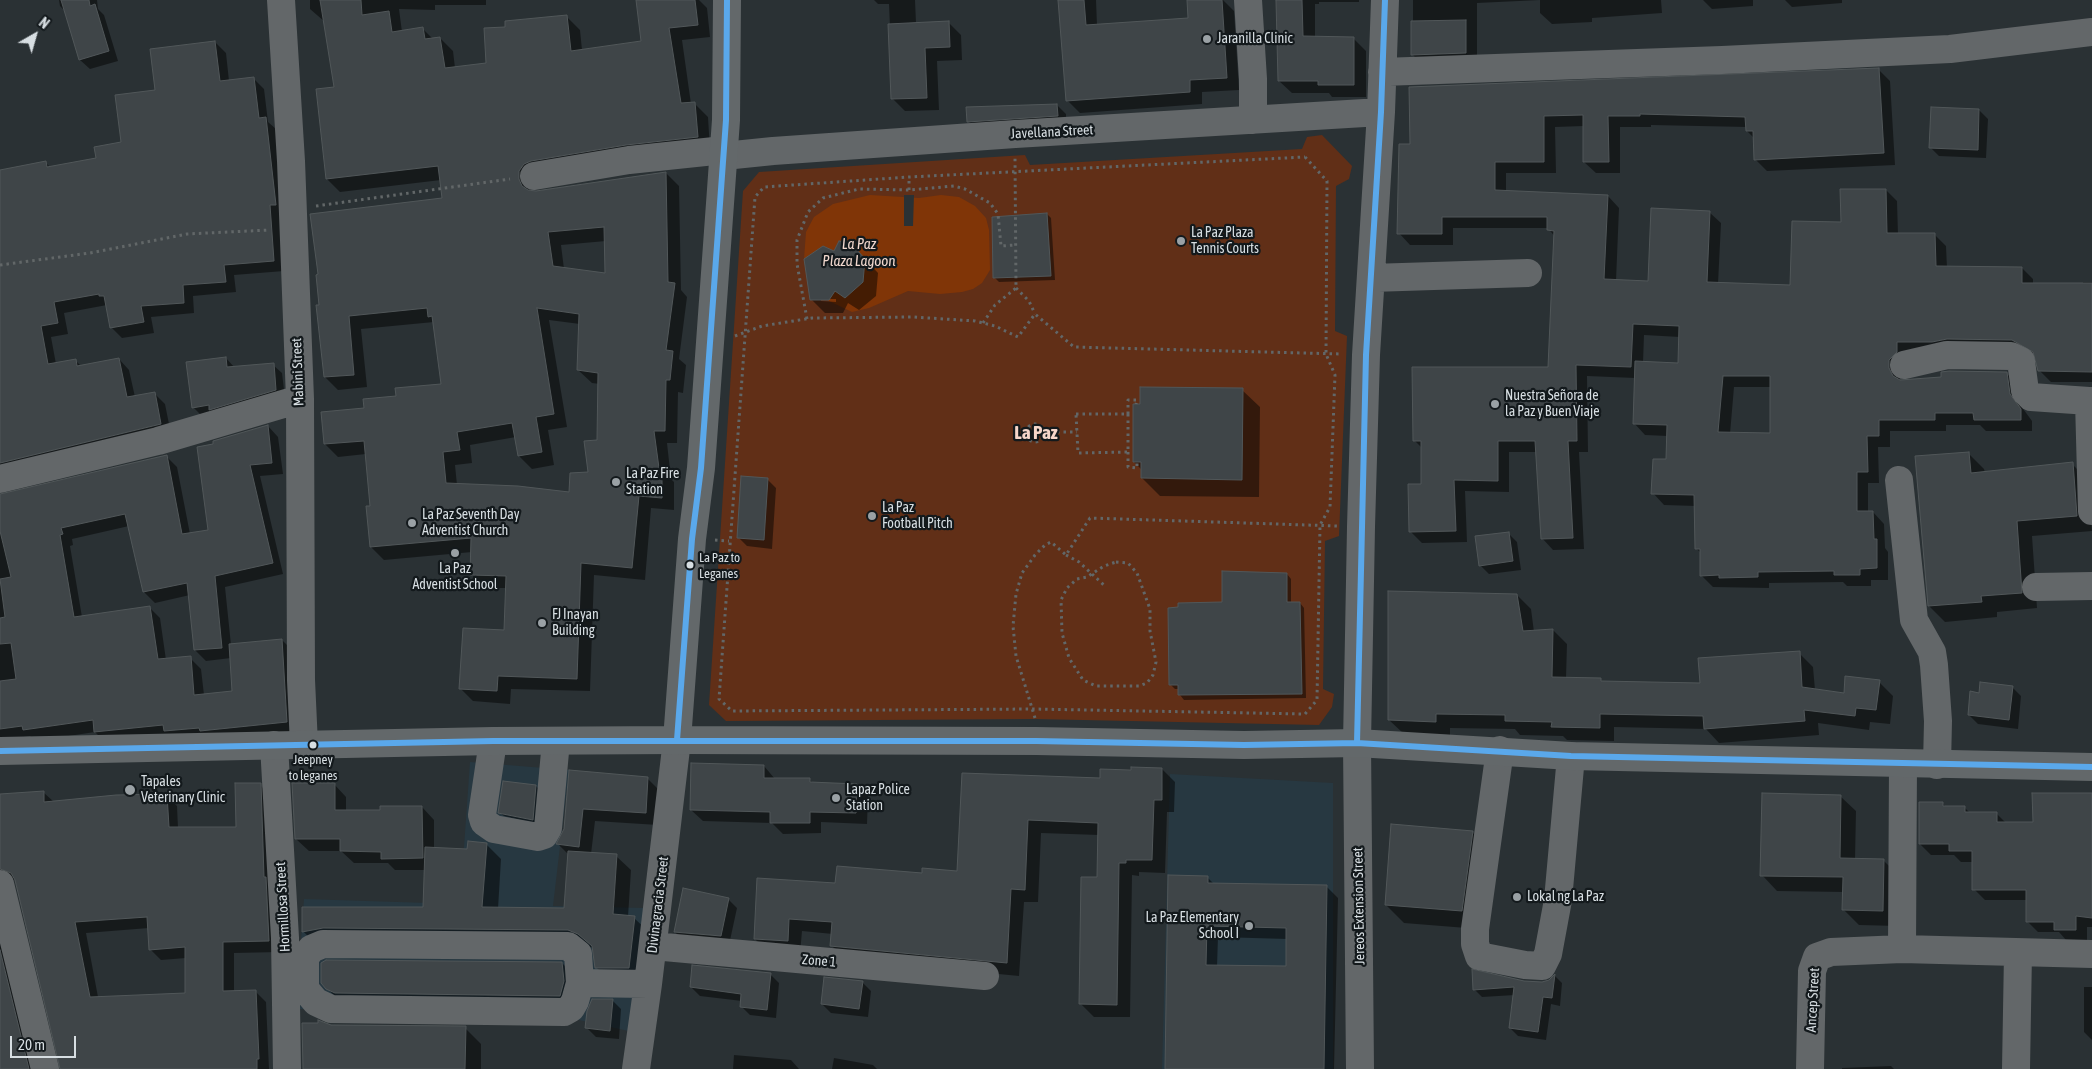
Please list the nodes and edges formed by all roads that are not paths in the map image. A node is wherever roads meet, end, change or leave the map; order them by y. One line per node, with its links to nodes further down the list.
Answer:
1 (280, 0): 14 (street, Mabini Street)
2 (727, 0): 9 (main road)
3 (1248, 0): 8 (street)
4 (1385, 0): 6 (street, Jereos Extension Street)
5 (2092, 32): 6 (street)
6 (1382, 72): 7 (street, Jereos Extension Street)
7 (1381, 112): 8 (street, Javellana Street); 12 (street, Jereos Extension Street)
8 (1253, 120): 9 (street, Javellana Street)
9 (724, 153): 10 (street, Javellana Street); 21 (main road)
10 (534, 176)
11 (1528, 273): 12 (street)
12 (1371, 278): 24 (street, Jereos Extension Street)
13 (1904, 365): 15 (street)
14 (300, 399): 16 (street); 25 (street, Mabini Street)
15 (2091, 401): 18 (street)
16 (0, 479)
17 (1899, 480): 31 (street)
18 (2092, 511)
19 (2092, 586): 20 (street)
20 (2036, 587)
21 (677, 740): 23 (main road); 24 (main road); 34 (street, Divinagracia Street)
22 (493, 741): 23 (main road); 23 (street); 25 (main road)
23 (556, 741)
24 (1358, 743): 27 (main road); 44 (street, Jereos Extension Street)
25 (304, 745): 26 (main road)
26 (274, 746): 28 (main road); 42 (street, Hormillosa Street)
27 (1500, 750): 29 (main road); 29 (street)
28 (0, 751)
29 (1571, 756): 30 (main road)
30 (1903, 764): 31 (main road); 35 (street)
31 (1937, 765): 32 (main road)
32 (2092, 768)
33 (0, 884): 41 (street)
34 (652, 946): 38 (street, Zone 1); 40 (street, Divinagracia Street)
35 (1902, 949): 36 (street, Ancep Street); 45 (street, Ancep Street)
36 (2018, 953): 37 (street, Ancep Street); 46 (street)
37 (2092, 954)
38 (985, 976)
39 (580, 983): 39 (street); 40 (street)
40 (648, 984): 43 (street, Divinagracia Street)
41 (44, 1069)
42 (287, 1069)
43 (636, 1069)
44 (1360, 1069)
45 (1810, 1069)
46 (2016, 1069)

